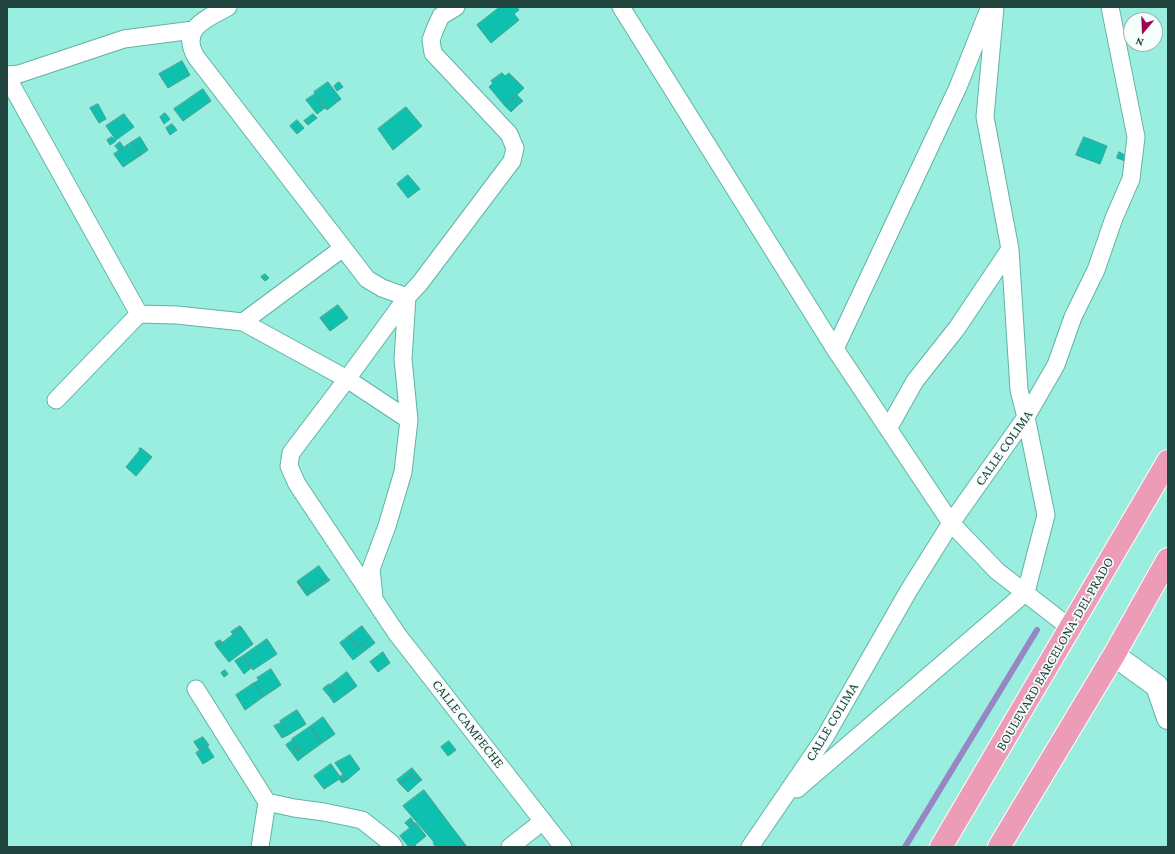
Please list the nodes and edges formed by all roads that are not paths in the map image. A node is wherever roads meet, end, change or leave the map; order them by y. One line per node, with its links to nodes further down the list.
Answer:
1 (228, 7): 7 (street)
2 (456, 7): 11 (street, CALLE CAMPECHE)
3 (621, 7): 14 (street)
4 (990, 7): 14 (street)
5 (995, 7): 10 (street)
6 (1110, 7): 17 (street, CALLE COLIMA)
7 (193, 30): 8 (street); 9 (street)
8 (7, 76): 12 (street)
9 (343, 248): 11 (street); 13 (street)
10 (1010, 249): 17 (street); 19 (street)
11 (407, 297): 15 (street, CALLE CAMPECHE); 18 (street)
12 (139, 314): 13 (street); 16 (street)
13 (243, 322): 15 (street)
14 (835, 349): 19 (street)
15 (347, 379): 18 (street); 24 (street, CALLE CAMPECHE)
16 (56, 400)
17 (1026, 417): 21 (street, CALLE COLIMA); 23 (street)
18 (409, 420): 24 (street)
19 (888, 429): 21 (street)
20 (1168, 461): 25 (main road, BOULEVARD BARCELONA-DEL PRADO)
21 (951, 524): 23 (street); 31 (street, CALLE COLIMA)
22 (1168, 559): 26 (main road)
23 (1026, 592): 25 (street); 31 (street)
24 (374, 600): 32 (street, CALLE CAMPECHE)
25 (1069, 627): 38 (main road, BOULEVARD BARCELONA-DEL PRADO)
26 (1114, 654): 27 (street); 39 (main road)
27 (1162, 682): 29 (street)
28 (196, 689): 30 (street)
29 (1168, 718)
30 (267, 802): 33 (street); 34 (street)
31 (780, 803): 37 (street, CALLE COLIMA)
32 (543, 821): 35 (street); 36 (street, CALLE CAMPECHE)
33 (260, 847)
34 (394, 847)
35 (510, 847)
36 (563, 847)
37 (750, 847)
38 (941, 847)
39 (999, 847)

